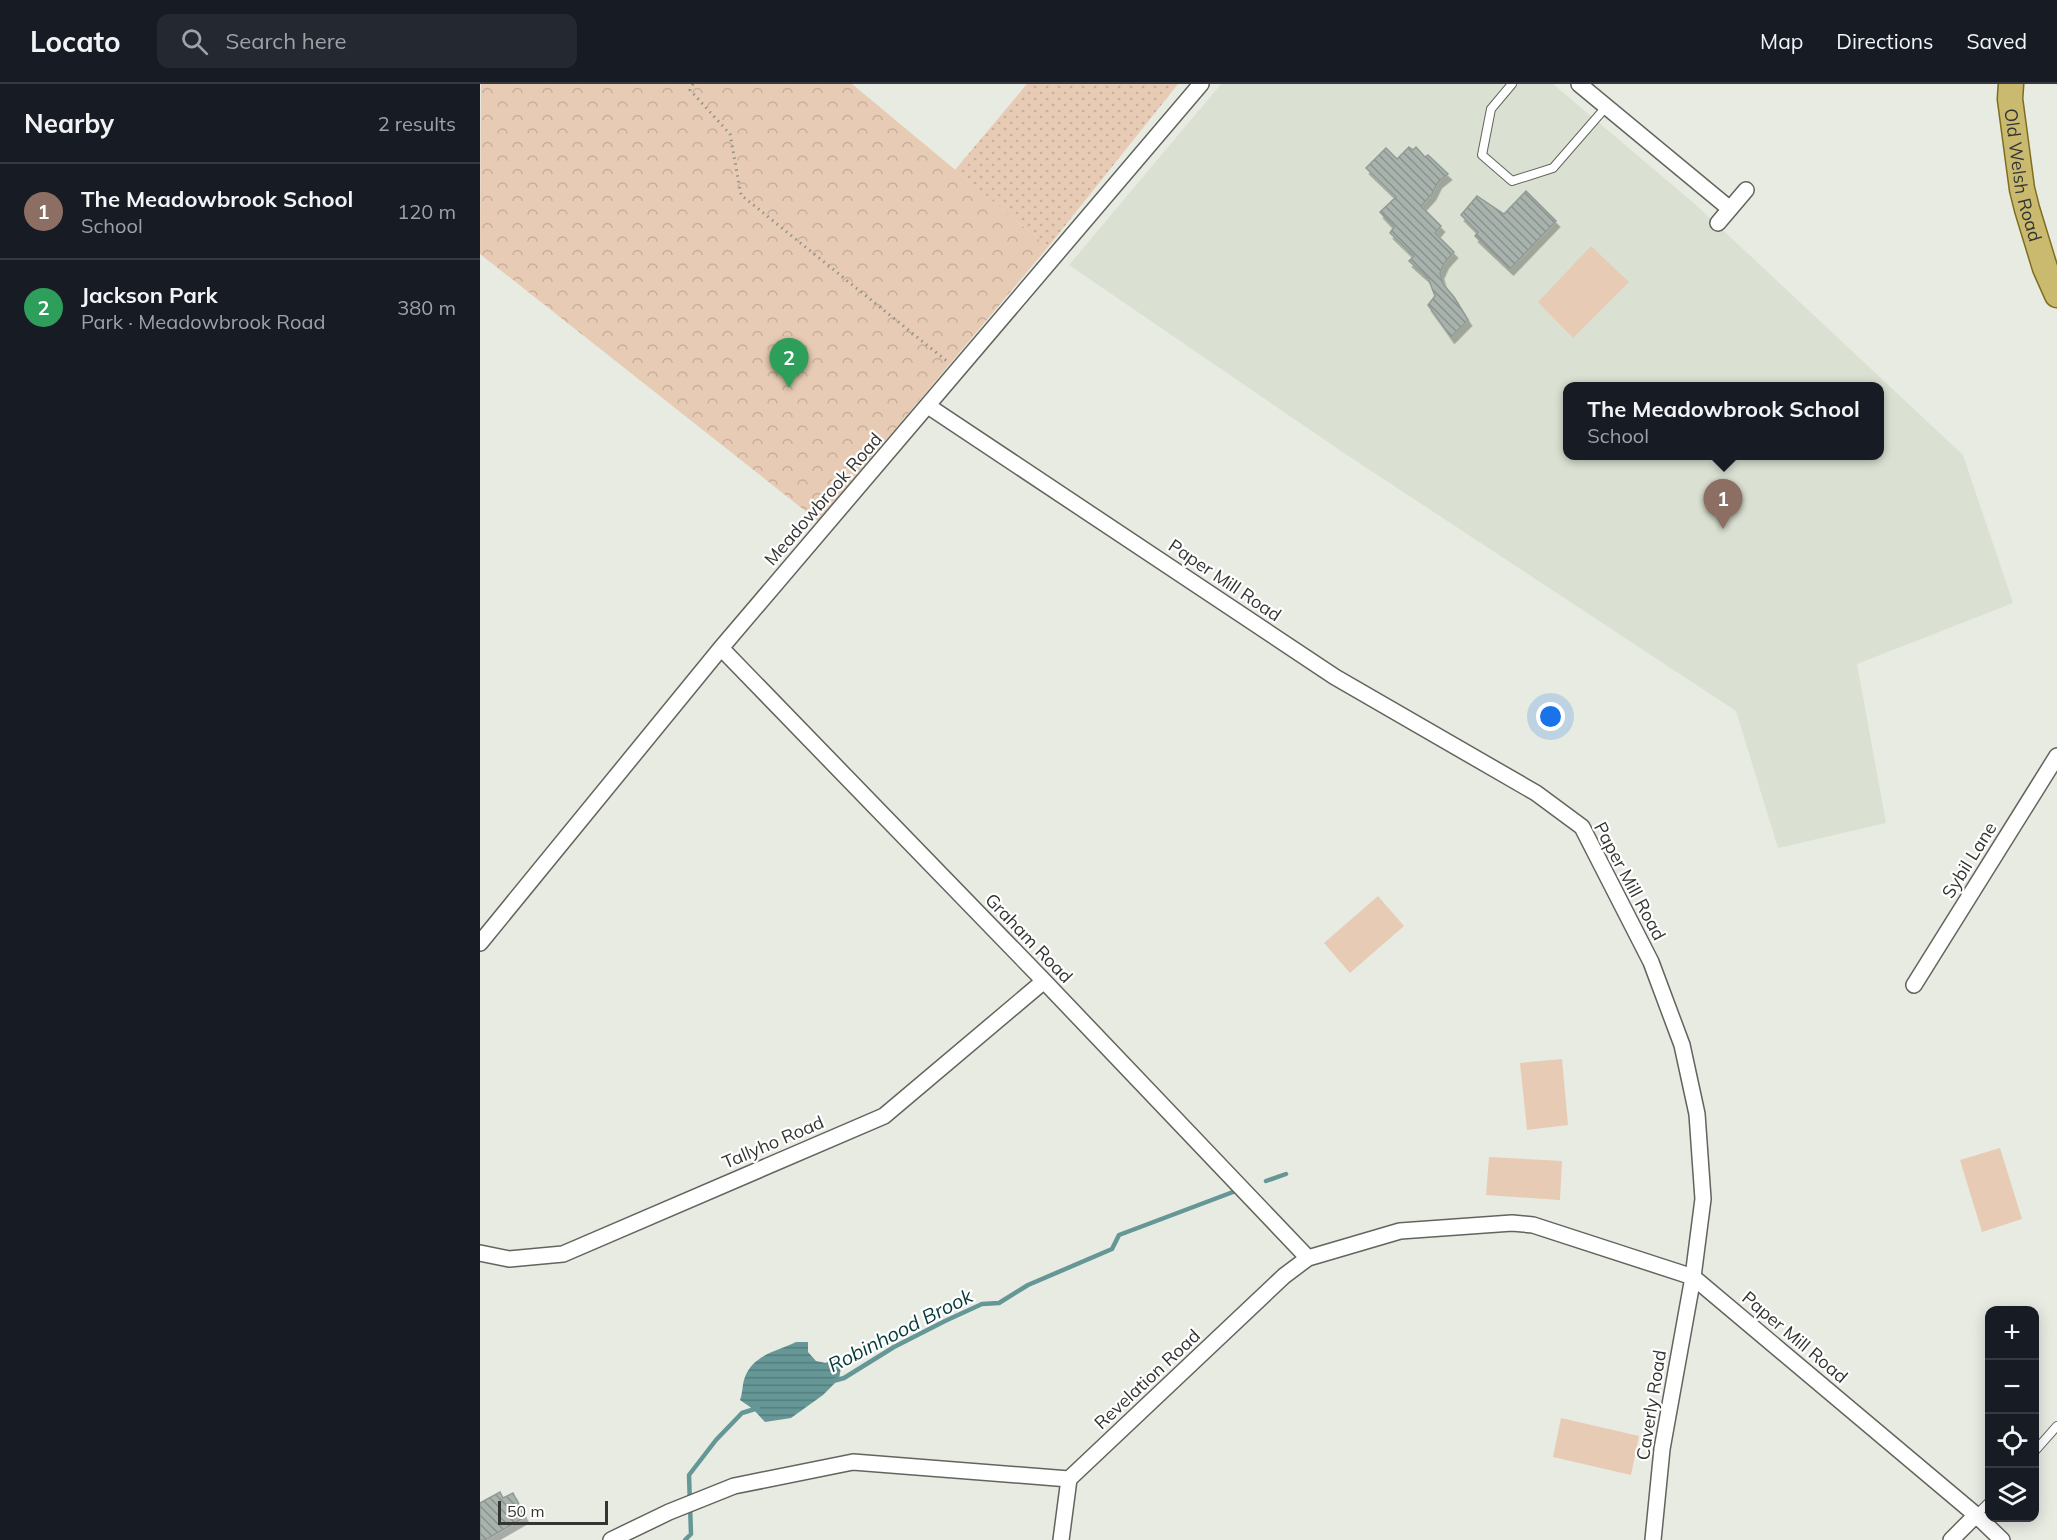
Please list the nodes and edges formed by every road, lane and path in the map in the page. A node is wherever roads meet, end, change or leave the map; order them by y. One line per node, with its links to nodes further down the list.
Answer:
1 (693, 84): 11 (path)
2 (1201, 84): 11 (street, Meadowbrook Road)
3 (1512, 84): 6 (lane)
4 (1579, 84): 6 (street)
5 (2011, 84): 10 (main road, Old Welsh Road)
6 (1606, 106): 8 (street)
7 (1746, 189): 8 (street)
8 (1730, 209): 9 (street)
9 (1718, 223)
10 (2057, 295)
11 (959, 370): 12 (street, Meadowbrook Road)
12 (928, 406): 13 (street, Meadowbrook Road); 20 (street, Paper Mill Road)
13 (721, 648): 15 (street, Meadowbrook Road); 16 (street, Graham Road)
14 (2057, 756): 17 (street, Sybil Lane)
15 (480, 943)
16 (1044, 981): 18 (street, Tallyho Road); 19 (street, Graham Road)
17 (1914, 985)
18 (480, 1253)
19 (1308, 1258): 20 (street, Revelation Road); 23 (street, Revelation Road)
20 (1693, 1277): 25 (street, Paper Mill Road); 28 (street, Caverly Road)
21 (2057, 1426): 22 (lane)
22 (2039, 1446)
23 (1069, 1479): 26 (street); 27 (street)
24 (1985, 1505): 25 (lane)
25 (1976, 1515): 29 (street); 30 (street, Paper Mill Road)
26 (611, 1540)
27 (1061, 1540)
28 (1653, 1540)
29 (1951, 1540)
30 (2002, 1540)

